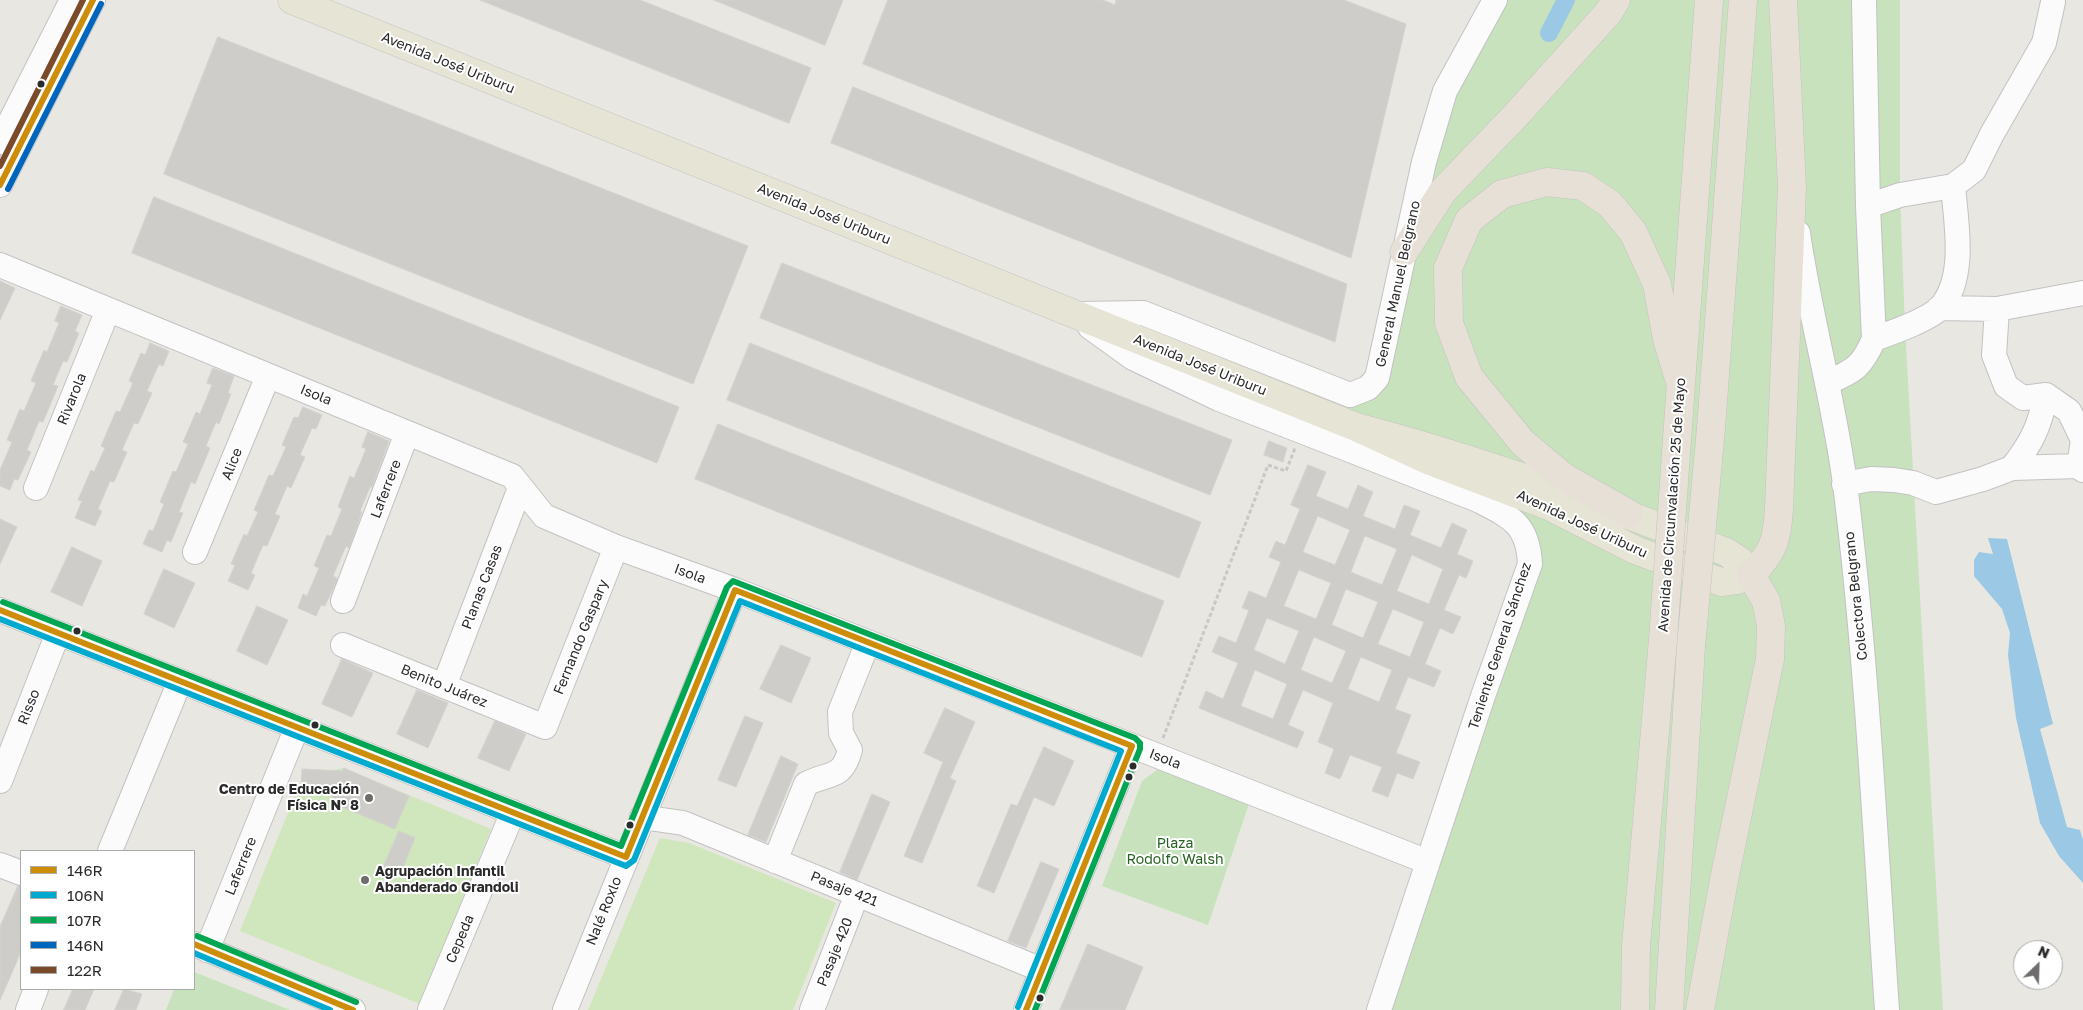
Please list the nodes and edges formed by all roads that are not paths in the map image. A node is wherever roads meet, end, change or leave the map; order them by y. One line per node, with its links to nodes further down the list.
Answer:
1 (72, 0): 11 (street)
2 (93, 0): 11 (street)
3 (292, 0): 23 (main road, Avenida José Uriburu)
4 (1495, 0): 17 (street, General Manuel Belgrano)
5 (1616, 0): 17 (highway)
6 (1709, 0): 26 (highway, Avenida de Circunvalación 25 de Mayo)
7 (1742, 0): 74 (highway, Avenida de Circunvalación 25 de Mayo, bridge)
8 (1783, 0): 15 (highway)
9 (1864, 0): 16 (street)
10 (2053, 2): 14 (street)
11 (17, 110): 12 (street); 13 (street)
12 (0, 142)
13 (0, 185)
14 (1953, 186): 16 (street); 20 (street)
15 (1792, 187): 27 (street, Colectora Belgrano); 39 (highway)
16 (1868, 206): 24 (street)
17 (1404, 252): 23 (street, General Manuel Belgrano)
18 (0, 265): 22 (street, Isola)
19 (2083, 293): 21 (street)
20 (1939, 308): 21 (street); 24 (street)
21 (1997, 309): 28 (street)
22 (108, 310): 25 (street, Isola); 34 (street, Rivarola)
23 (1072, 314): 29 (main road, Avenida José Uriburu); 57 (street, Teniente General Sánchez)
24 (1874, 339): 27 (street)
25 (268, 376): 30 (street, Isola); 38 (street, Alice)
26 (1680, 382): 36 (highway); 61 (highway, Avenida de Circunvalación 25 de Mayo, bridge)
27 (1828, 382): 33 (street, Colectora Belgrano)
28 (2046, 396): 31 (street); 32 (street)
29 (1356, 427): 36 (main road, Avenida José Uriburu); 39 (main road, Avenida José Uriburu)
30 (407, 433): 35 (street, Isola); 41 (street, Laferrere)
31 (2012, 468): 32 (street); 33 (street)
32 (2081, 468)
33 (1844, 484): 76 (street, Colectora Belgrano)
34 (36, 488)
35 (520, 488): 37 (street, Isola); 47 (street, Planas Casas)
36 (1628, 514): 39 (main road, Avenida José Uriburu)
37 (616, 547): 40 (street, Isola); 49 (street, Fernando Gaspary)
38 (195, 552)
39 (1751, 575): 75 (highway)
40 (735, 590): 44 (street, Isola); 53 (street, Nalé Roxlo)
41 (343, 601)
42 (0, 610): 43 (street)
43 (58, 633): 46 (street); 51 (street, Risso)
44 (868, 642): 50 (street, Isola); 56 (street)
45 (343, 645): 47 (street, Benito Juárez)
46 (180, 681): 48 (street); 54 (street)
47 (444, 686): 49 (street, Benito Juárez)
48 (297, 727): 52 (street); 62 (street, Laferrere)
49 (545, 727)
50 (1128, 755): 57 (street, Isola); 63 (street)
51 (0, 781)
52 (513, 812): 55 (street); 67 (street, Cepeda)
53 (642, 817): 55 (street, Nalé Roxlo); 56 (street, Pasaje 421)
54 (110, 850)
55 (626, 857): 68 (street, Nalé Roxlo)
56 (776, 861): 60 (street, Pasaje 421)
57 (1428, 862): 71 (street, Teniente General Sánchez)
58 (0, 865): 59 (street)
59 (20, 873)
60 (857, 894): 63 (street, Pasaje 421); 69 (street, Pasaje 420)
61 (1636, 946): 72 (highway); 73 (highway, Avenida de Circunvalación 25 de Mayo)
62 (200, 947): 66 (street)
63 (1042, 970): 70 (street)
64 (36, 990): 65 (street)
65 (28, 1010)
66 (353, 1010)
67 (430, 1010)
68 (565, 1010)
69 (812, 1010)
70 (1026, 1010)
71 (1379, 1010)
72 (1624, 1010)
73 (1636, 1010)
74 (1669, 1010)
75 (1700, 1010)
76 (1887, 1010)

